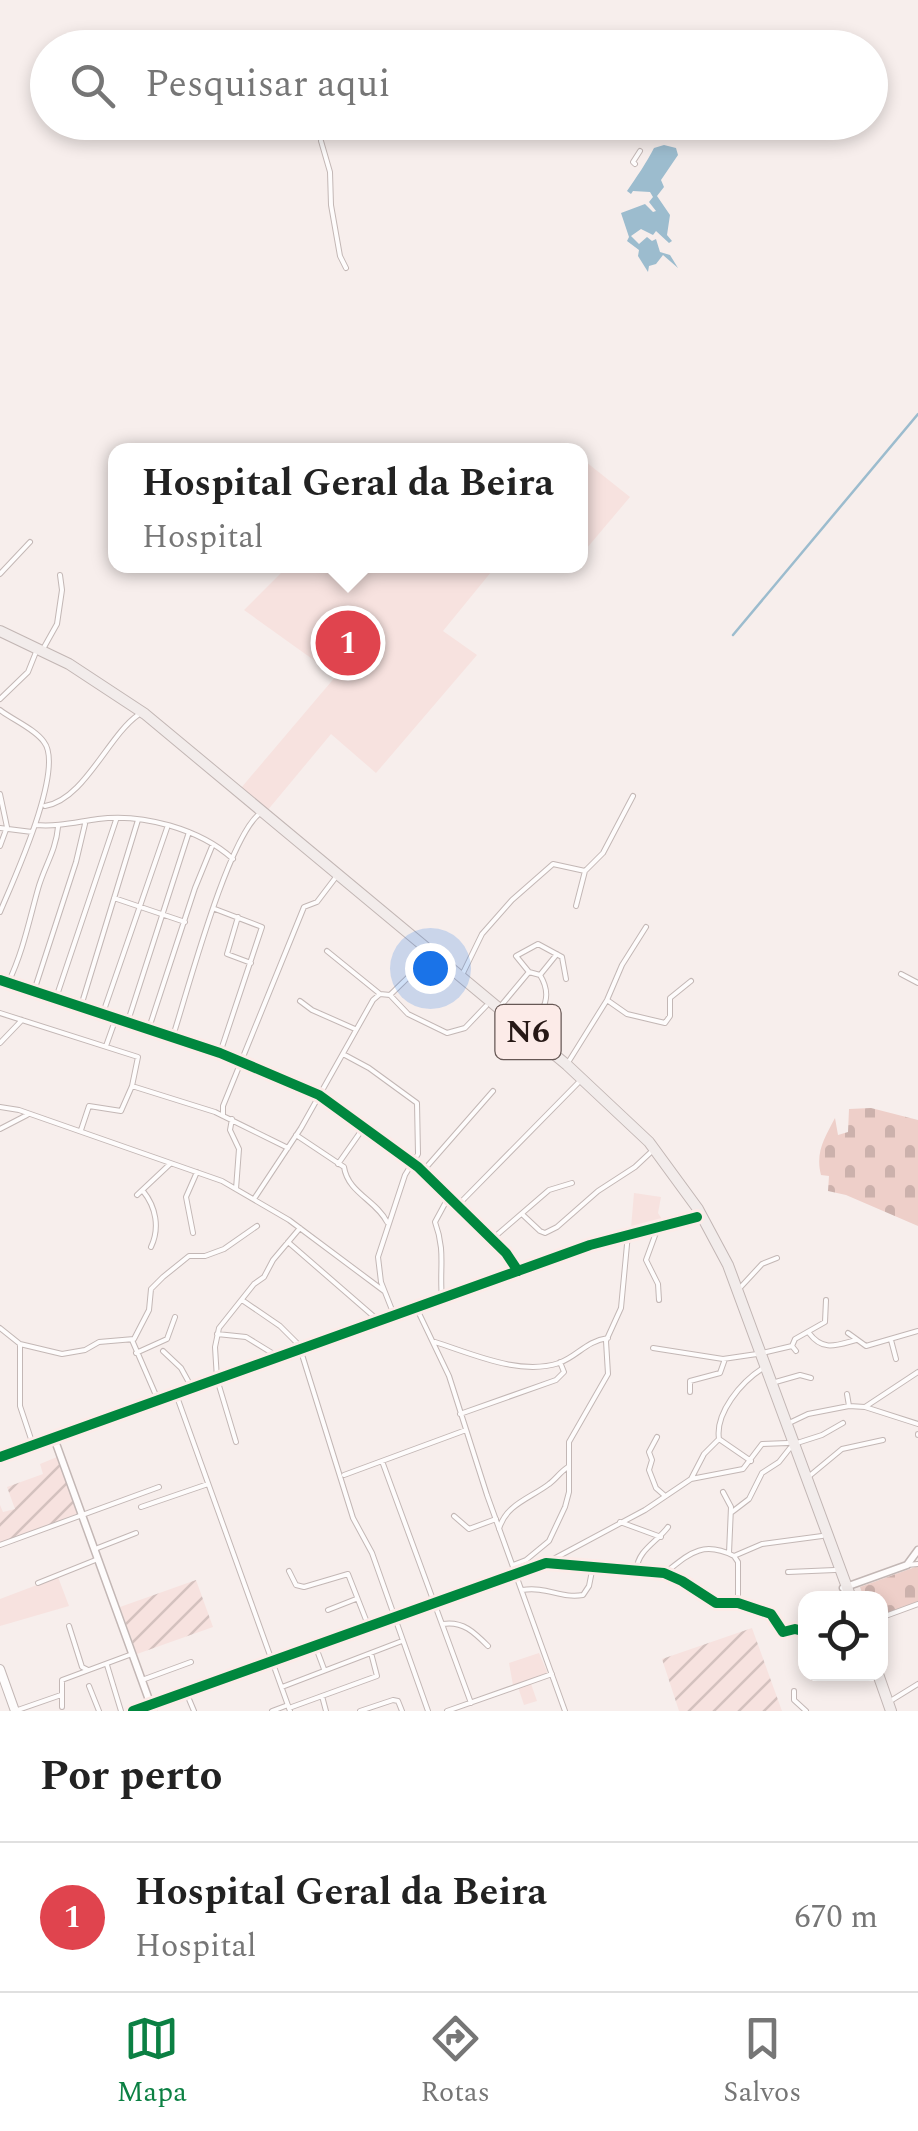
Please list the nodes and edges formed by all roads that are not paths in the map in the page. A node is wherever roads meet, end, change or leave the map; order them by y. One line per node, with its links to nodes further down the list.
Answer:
1 (321, 141): 4 (street)
2 (640, 151): 3 (street)
3 (634, 164)
4 (346, 268)
5 (30, 542): 6 (street)
6 (0, 574)
7 (60, 575): 9 (street)
8 (0, 634): 9 (highway, N6)
9 (39, 651): 10 (street); 12 (highway, N6); 48 (highway, N6)
10 (0, 699)
11 (0, 710): 15 (street)
12 (138, 715): 15 (street); 16 (highway, N6)
13 (0, 794): 21 (street)
14 (632, 796): 30 (street)
15 (44, 806): 20 (street)
16 (259, 814): 29 (street); 31 (highway, N6)
17 (116, 820): 18 (street); 19 (street); 57 (street)
18 (138, 820): 24 (street); 32 (street)
19 (84, 823): 22 (street); 54 (street)
20 (35, 826): 22 (street); 25 (street)
21 (7, 827): 23 (street); 25 (street); 28 (street)
22 (58, 827): 52 (street)
23 (0, 828)
24 (167, 828): 26 (street); 33 (street)
25 (32, 832): 36 (street)
26 (189, 832): 27 (street); 37 (street)
27 (214, 844): 29 (street); 39 (street)
28 (0, 846)
29 (233, 859): 35 (street)
30 (585, 871): 34 (street); 48 (street)
31 (336, 877): 43 (highway, N6); 76 (street)
32 (114, 898): 33 (street); 60 (street)
33 (140, 906): 37 (street); 63 (street)
34 (576, 906)
35 (214, 909): 38 (street); 71 (street)
36 (0, 912)
37 (162, 914): 39 (street); 67 (street)
38 (238, 917): 44 (street); 44 (street)
39 (185, 922): 68 (street)
40 (646, 927): 58 (street)
41 (327, 951): 55 (street)
42 (557, 953): 45 (street); 47 (street); 49 (street)
43 (428, 957): 56 (street); 61 (highway, N6)
44 (252, 963): 74 (street)
45 (529, 972): 47 (street); 62 (street)
46 (901, 974): 53 (street)
47 (540, 975): 70 (street)
48 (460, 976): 62 (highway, N6)
49 (566, 979)
50 (0, 980): 52 (street)
51 (691, 981): 58 (street)
52 (8, 982): 54 (street)
53 (918, 983)
54 (34, 991): 57 (street)
55 (380, 994): 56 (street); 69 (street)
56 (390, 995): 61 (street)
57 (56, 998): 60 (street)
58 (607, 1000): 77 (street)
59 (300, 1001): 69 (street)
60 (81, 1006): 63 (street)
61 (486, 1006): 77 (highway, N6)
62 (499, 1008): 70 (highway, N6)
63 (103, 1013): 65 (street)
64 (0, 1014): 66 (street)
65 (116, 1018): 67 (street); 73 (street)
66 (22, 1020): 72 (street); 73 (street)
67 (128, 1021): 68 (street)
68 (149, 1028): 71 (street)
69 (355, 1029): 75 (street)
70 (526, 1031): 77 (highway, N6)
71 (173, 1036): 74 (street)
72 (0, 1043)
73 (106, 1046): 79 (street)
74 (220, 1053): 76 (street)
75 (344, 1054): 81 (street); 94 (street)
76 (242, 1062): 81 (street); 82 (street)
77 (566, 1067): 78 (highway, N6); 119 (highway, N6)
78 (580, 1082): 93 (highway, N6); 105 (street)
79 (132, 1086): 84 (street); 90 (street)
80 (493, 1091): 97 (street)
81 (319, 1095): 88 (street); 91 (street)
82 (223, 1106): 84 (street); 86 (street)
83 (0, 1107): 85 (street)
84 (215, 1112): 86 (street)
85 (29, 1114): 89 (street); 90 (street)
86 (223, 1116): 87 (street)
87 (232, 1119): 92 (street); 100 (street)
88 (364, 1126): 94 (street); 96 (street)
89 (0, 1129)
90 (80, 1131): 95 (street)
91 (296, 1135): 92 (street); 96 (street)
92 (288, 1148): 104 (street)
93 (652, 1152): 106 (street); 107 (highway, N6)
94 (411, 1161): 97 (street); 108 (street)
95 (170, 1164): 98 (street); 101 (street)
96 (338, 1164): 108 (street)
97 (423, 1171): 103 (street)
98 (197, 1172): 100 (street); 112 (street)
99 (572, 1183): 106 (street)
100 (236, 1189): 104 (street)
101 (144, 1191): 102 (street); 116 (street)
102 (137, 1195)
103 (449, 1197): 105 (street); 121 (street)
104 (254, 1199): 111 (street)
105 (458, 1205): 114 (street)
106 (523, 1215): 114 (street)
107 (697, 1216): 110 (street); 144 (highway, N6)
108 (387, 1222): 120 (street)
109 (257, 1226): 135 (street)
110 (658, 1226): 113 (street); 123 (street)
111 (300, 1228): 115 (street); 120 (street)
112 (193, 1233)
113 (628, 1234): 118 (street); 134 (street)
114 (492, 1240): 118 (street)
115 (288, 1242): 122 (street); 128 (street)
116 (151, 1247)
117 (777, 1258): 119 (street)
118 (518, 1271): 121 (street)
119 (738, 1290): 144 (highway, N6)
120 (384, 1291): 126 (street)
121 (442, 1298): 125 (street)
122 (242, 1300): 133 (street); 141 (street)
123 (658, 1300)
124 (826, 1300): 131 (street)
125 (416, 1307): 126 (street); 138 (street)
126 (394, 1315): 128 (street)
127 (176, 1318): 143 (street)
128 (379, 1320): 141 (street)
129 (0, 1328): 139 (street)
130 (918, 1331): 137 (street)
131 (809, 1333): 136 (street); 144 (street)
132 (848, 1333): 136 (street)
133 (218, 1334): 145 (street); 152 (street)
134 (608, 1338): 148 (street); 177 (street)
135 (132, 1340): 139 (street); 143 (street)
136 (856, 1340): 137 (street)
137 (891, 1340): 147 (street)
138 (435, 1342): 148 (street); 161 (street)
139 (20, 1344): 173 (street)
140 (653, 1348): 146 (street)
141 (301, 1349): 145 (street); 178 (street)
142 (163, 1351): 154 (street)
143 (136, 1352): 158 (street)
144 (759, 1354): 146 (street); 149 (highway, N6); 153 (highway, N6)
145 (277, 1357): 152 (street)
146 (725, 1359): 155 (street)
147 (896, 1359)
148 (560, 1362): 161 (street)
149 (762, 1368): 168 (street); 172 (highway, N6)
150 (918, 1372): 160 (street)
151 (811, 1378): 153 (street)
152 (217, 1379): 154 (street); 170 (street)
153 (772, 1383): 163 (highway, N6)
154 (192, 1388): 156 (street)
155 (690, 1392)
156 (176, 1394): 158 (street); 181 (street)
157 (847, 1394): 159 (street)
158 (158, 1401): 167 (street)
159 (848, 1406): 160 (street); 163 (street)
160 (865, 1407): 164 (street)
161 (460, 1414): 165 (street)
162 (843, 1423): 172 (street)
163 (787, 1424): 172 (highway, N6)
164 (918, 1424)
165 (466, 1430): 175 (street); 189 (street)
166 (657, 1437): 184 (street)
167 (54, 1438): 173 (street); 187 (street)
168 (719, 1439): 176 (street); 180 (street)
169 (883, 1440): 179 (street)
170 (236, 1442)
171 (774, 1442): 172 (street); 172 (street); 176 (street)
172 (788, 1443): 179 (highway, N6); 186 (street); 195 (highway, N6)
173 (34, 1445): 174 (street)
174 (0, 1457)
175 (382, 1460): 178 (street); 218 (street)
176 (750, 1461): 180 (street)
177 (568, 1466): 192 (street); 203 (street)
178 (342, 1475): 223 (street)
179 (807, 1478): 214 (highway, N6)
180 (691, 1480): 184 (street)
181 (208, 1484): 185 (street); 233 (street)
182 (160, 1488): 187 (street)
183 (723, 1492): 186 (street)
184 (664, 1496): 190 (street)
185 (141, 1508)
186 (732, 1512): 199 (street)
187 (82, 1515): 196 (street); 197 (street)
188 (454, 1516): 189 (street)
189 (496, 1520): 192 (street)
190 (620, 1522): 194 (street); 201 (street)
191 (668, 1527): 194 (street)
192 (499, 1528): 203 (street)
193 (136, 1533): 197 (street)
194 (661, 1536): 206 (street)
195 (822, 1536): 199 (street); 207 (highway, N6)
196 (0, 1544)
197 (94, 1549): 200 (street)
198 (918, 1550): 204 (street)
199 (731, 1554): 211 (street); 219 (street)
200 (98, 1559): 212 (street); 232 (street)
201 (546, 1562): 205 (street); 210 (street)
202 (918, 1564): 204 (street)
203 (513, 1565): 210 (street)
204 (907, 1565): 216 (street)
205 (593, 1566): 206 (street); 213 (street)
206 (637, 1569): 211 (street)
207 (835, 1570): 209 (street); 215 (highway, N6)
208 (289, 1571): 217 (street)
209 (788, 1572)
210 (516, 1573): 213 (street); 218 (street)
211 (664, 1573): 219 (street)
212 (38, 1582)
213 (522, 1590): 239 (street)
214 (845, 1591)
215 (845, 1591)
216 (850, 1591)
217 (358, 1599): 221 (street); 226 (street)
218 (435, 1602): 223 (street); 224 (street)
219 (738, 1603): 227 (street)
220 (918, 1604): 222 (street)
221 (328, 1610)
222 (888, 1615)
223 (394, 1617): 226 (street); 228 (street)
224 (443, 1624): 230 (street); 249 (street)
225 (69, 1626): 237 (street)
226 (368, 1626): 229 (street)
227 (798, 1629)
228 (402, 1641): 231 (street); 263 (street)
229 (315, 1645): 233 (street); 238 (street)
230 (488, 1646)
231 (371, 1653): 238 (street); 248 (street)
232 (132, 1654): 235 (street); 240 (street)
233 (272, 1661): 244 (street); 246 (street)
234 (192, 1662): 240 (street)
235 (107, 1664): 237 (street); 256 (street)
236 (0, 1669): 254 (main road)
237 (90, 1670): 247 (street)
238 (324, 1670): 244 (street)
239 (552, 1674): 249 (street); 265 (street)
240 (142, 1680): 251 (street)
241 (878, 1681): 253 (highway)
242 (918, 1684): 253 (street)
243 (89, 1686): 255 (street)
244 (282, 1687): 252 (street)
245 (794, 1691): 266 (street)
246 (186, 1692): 251 (street); 258 (street)
247 (61, 1695): 250 (street); 254 (street)
248 (322, 1696): 252 (street); 260 (street)
249 (472, 1703): 264 (street)
250 (62, 1707)
251 (152, 1708): 257 (street)
252 (289, 1708): 259 (street)
253 (888, 1708)
254 (15, 1711)
255 (99, 1711)
256 (121, 1711)
257 (132, 1711)
258 (194, 1711)
259 (272, 1711)
260 (326, 1711)
261 (360, 1711): 262 (street)
262 (402, 1711)
263 (428, 1711)
264 (448, 1711)
265 (566, 1711)
266 (806, 1711)

